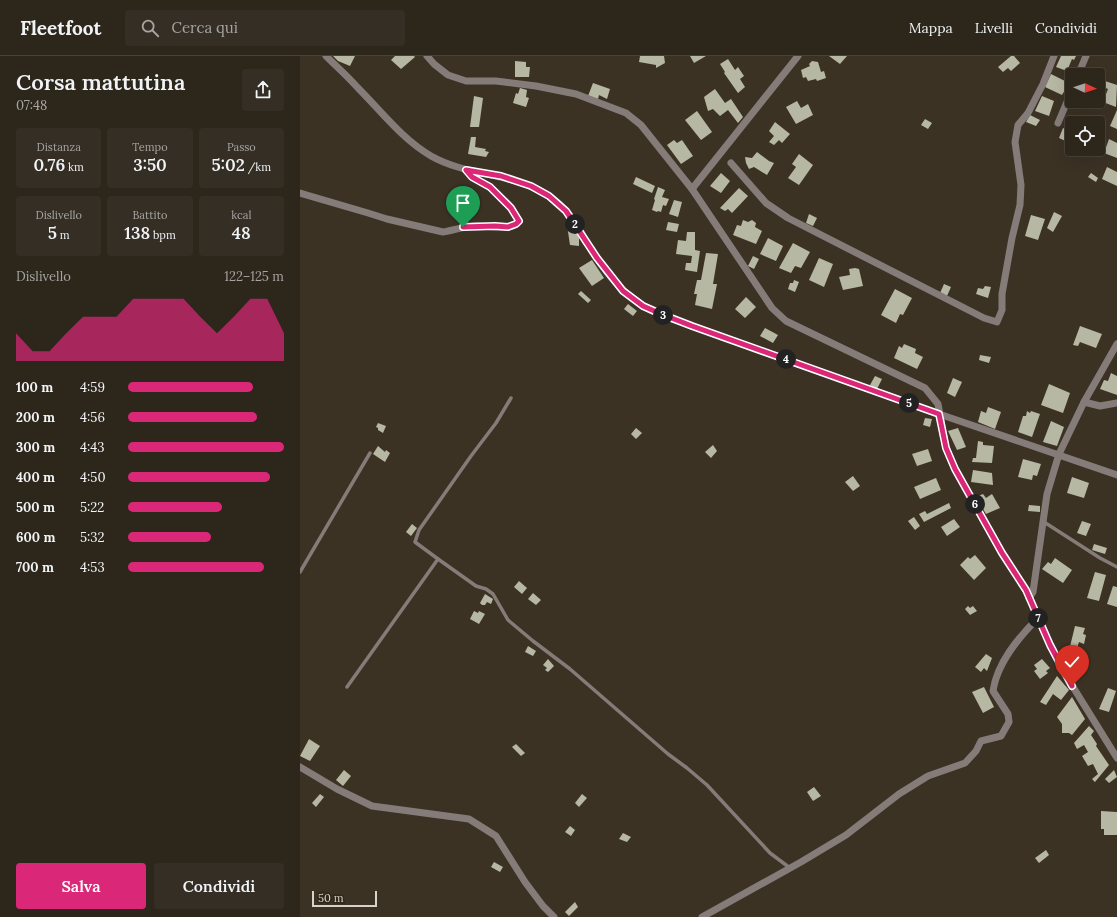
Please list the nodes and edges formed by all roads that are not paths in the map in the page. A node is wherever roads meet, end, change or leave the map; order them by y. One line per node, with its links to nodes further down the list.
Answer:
1 (326, 56): 10 (street)
2 (427, 56): 11 (street)
3 (798, 56): 11 (street)
4 (1054, 56): 9 (street)
5 (1086, 56): 6 (street)
6 (1081, 68)
7 (1065, 106): 8 (street)
8 (1058, 122)
9 (731, 163)
10 (466, 170): 12 (street); 17 (street)
11 (692, 189): 17 (street)
12 (300, 193)
13 (1117, 344): 15 (street)
14 (511, 398): 22 (lane)
15 (1084, 402): 16 (street); 19 (street)
16 (1117, 404)
17 (939, 414): 19 (street); 25 (street)
18 (370, 453): 24 (lane)
19 (1059, 454): 20 (street); 21 (street)
20 (1117, 475)
21 (1044, 522): 23 (lane); 25 (street)
22 (438, 559): 27 (lane); 30 (lane)
23 (1117, 567)
24 (300, 572)
25 (1029, 598): 26 (street)
26 (1038, 618): 28 (street); 30 (street)
27 (347, 687)
28 (1117, 758)
29 (300, 767): 31 (street)
30 (790, 868): 32 (street)
31 (554, 917)
32 (702, 917)

